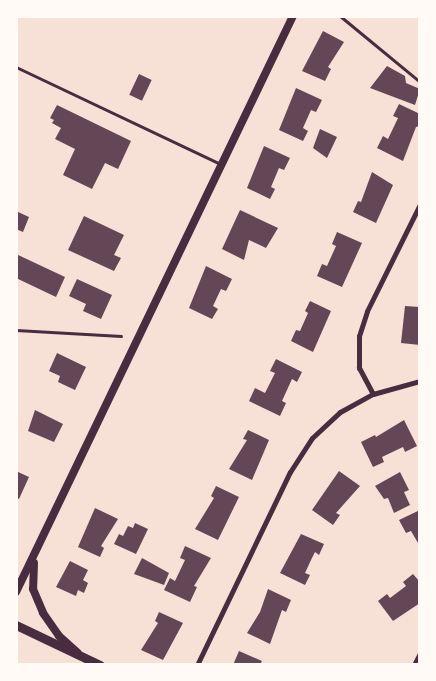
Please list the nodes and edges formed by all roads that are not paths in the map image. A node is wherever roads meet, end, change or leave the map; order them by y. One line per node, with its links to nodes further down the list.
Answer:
1 (292, 16): 5 (street)
2 (340, 16): 4 (lane)
3 (16, 67): 5 (lane)
4 (420, 82)
5 (221, 165): 9 (street)
6 (420, 204): 8 (street)
7 (420, 381): 8 (street)
8 (373, 394): 15 (street)
9 (34, 556): 10 (street); 13 (street)
10 (16, 592)
11 (16, 626): 13 (main road)
12 (420, 653): 16 (street)
13 (83, 657): 14 (main road)
14 (100, 665)
15 (197, 665)
16 (414, 665)

